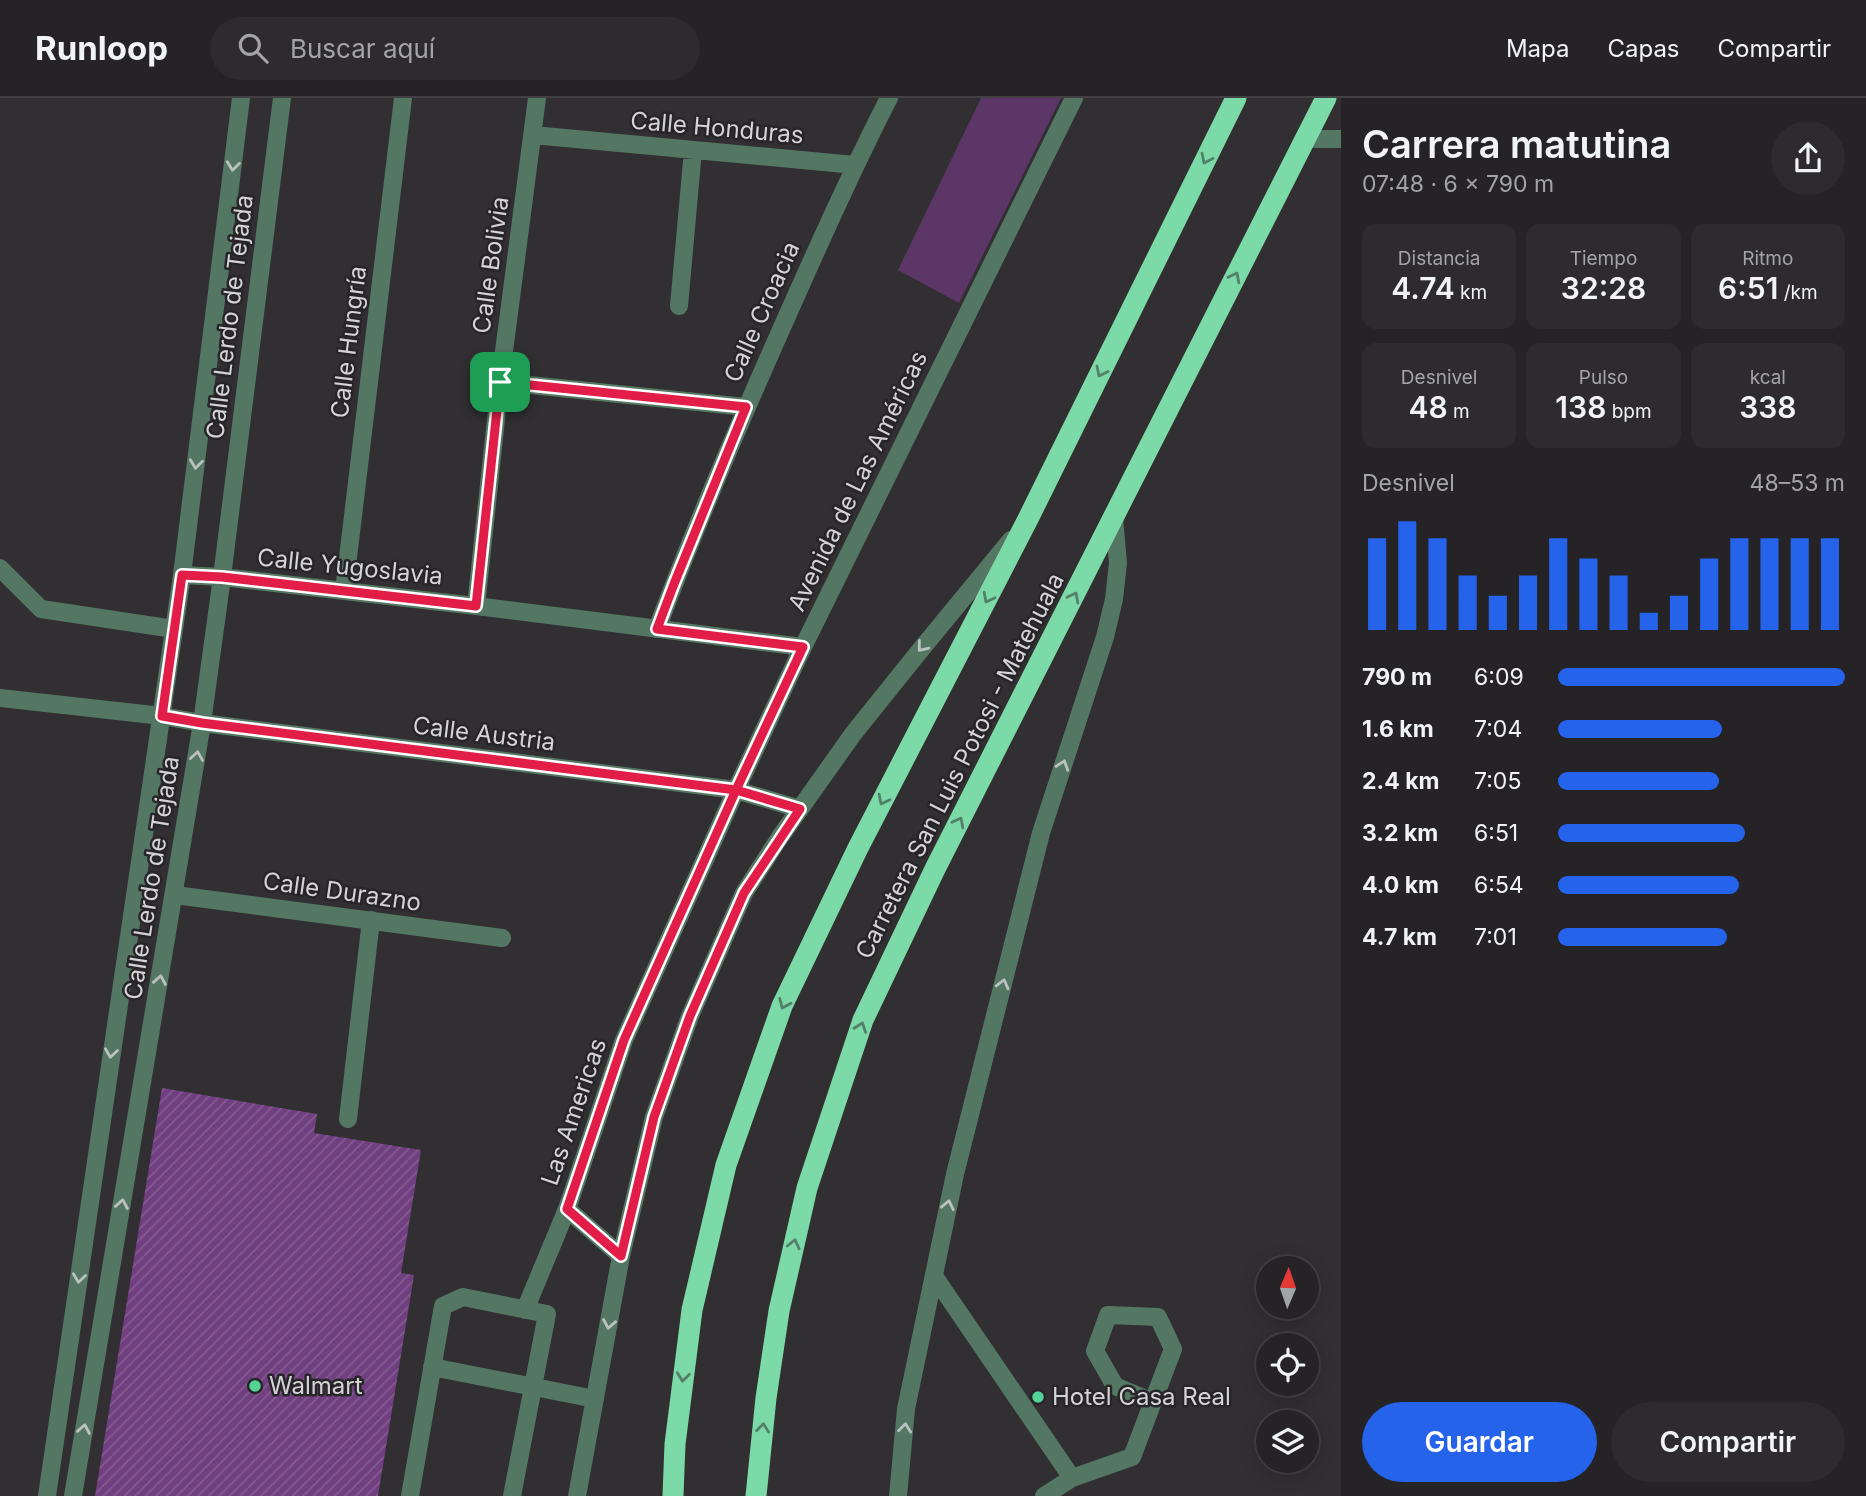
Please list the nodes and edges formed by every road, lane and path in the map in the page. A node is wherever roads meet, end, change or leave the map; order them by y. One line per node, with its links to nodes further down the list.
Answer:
1 (241, 98): 20 (street, Calle Lerdo de Tejada, one-way to 20)
2 (282, 98): 21 (street, Calle Lerdo de Tejada)
3 (403, 98): 22 (street, Calle Hungría)
4 (537, 98): 9 (street, Calle Bolivia)
5 (889, 98): 13 (street, Calle Croacia)
6 (1074, 98): 26 (street, Avenida de Las Américas)
7 (1236, 98): 18 (highway, Carretera San Luis Potosi - Matehuala, one-way to 18)
8 (1326, 98): 10 (highway, Carretera San Luis Potosi - Matehuala)
9 (533, 135): 12 (street, Calle Honduras); 15 (street, Calle Bolivia)
10 (1305, 139): 11 (street); 17 (highway, Carretera San Luis Potosi - Matehuala, one-way to 10)
11 (1341, 139)
12 (693, 150): 13 (street, Calle Honduras); 14 (street)
13 (855, 165): 16 (street, Calle Croacia)
14 (679, 306)
15 (500, 382): 16 (street); 23 (street, Calle Bolivia)
16 (746, 407): 25 (street, Calle Croacia)
17 (1114, 518): 39 (street, one-way to 17); 52 (highway, Carretera San Luis Potosi - Matehuala, one-way to 17)
18 (1028, 519): 31 (street, one-way to 31); 51 (highway, Carretera San Luis Potosi - Matehuala, one-way to 51)
19 (0, 568): 24 (street)
20 (182, 575): 21 (street, Calle Yugoslavia); 24 (street, Calle Lerdo de Tejada)
21 (222, 577): 22 (street, Calle Yugoslavia); 29 (street, Calle Lerdo de Tejada)
22 (344, 591): 23 (street, Calle Yugoslavia)
23 (476, 606): 25 (street, Calle Yugoslavia)
24 (174, 629): 28 (street, Calle Lerdo de Tejada)
25 (657, 629): 26 (street, Calle Yugoslavia)
26 (803, 647): 30 (street, Avenida de Las Américas)
27 (0, 698): 28 (street, Calle Austria)
28 (162, 716): 29 (street, Calle Austria); 46 (street, Calle Lerdo de Tejada, one-way to 46)
29 (202, 723): 30 (street, Calle Austria); 32 (street, Calle Lerdo de Tejada, one-way to 29)
30 (736, 790): 31 (street, Calle Austria); 35 (street, Avenida de Las Américas)
31 (800, 809): 38 (street)
32 (175, 895): 33 (street, Calle Durazno); 47 (street, Calle Lerdo de Tejada, one-way to 32)
33 (372, 920): 34 (street, Calle Durazno); 36 (street)
34 (502, 938)
35 (658, 965): 37 (street, Las Americas)
36 (348, 1119)
37 (567, 1209): 38 (street, Las Americas); 40 (street)
38 (621, 1256): 43 (street, one-way to 43)
39 (934, 1276): 45 (street); 53 (street, one-way to 39)
40 (525, 1310): 41 (street); 42 (street)
41 (432, 1367): 42 (street); 48 (street)
42 (533, 1387): 43 (street); 49 (street)
43 (595, 1399): 50 (street)
44 (1153, 1402): 44 (street); 45 (street)
45 (1072, 1478): 54 (street)
46 (47, 1496)
47 (73, 1496)
48 (410, 1496)
49 (512, 1496)
50 (577, 1496)
51 (673, 1496)
52 (756, 1496)
53 (898, 1496)
54 (1044, 1496)

